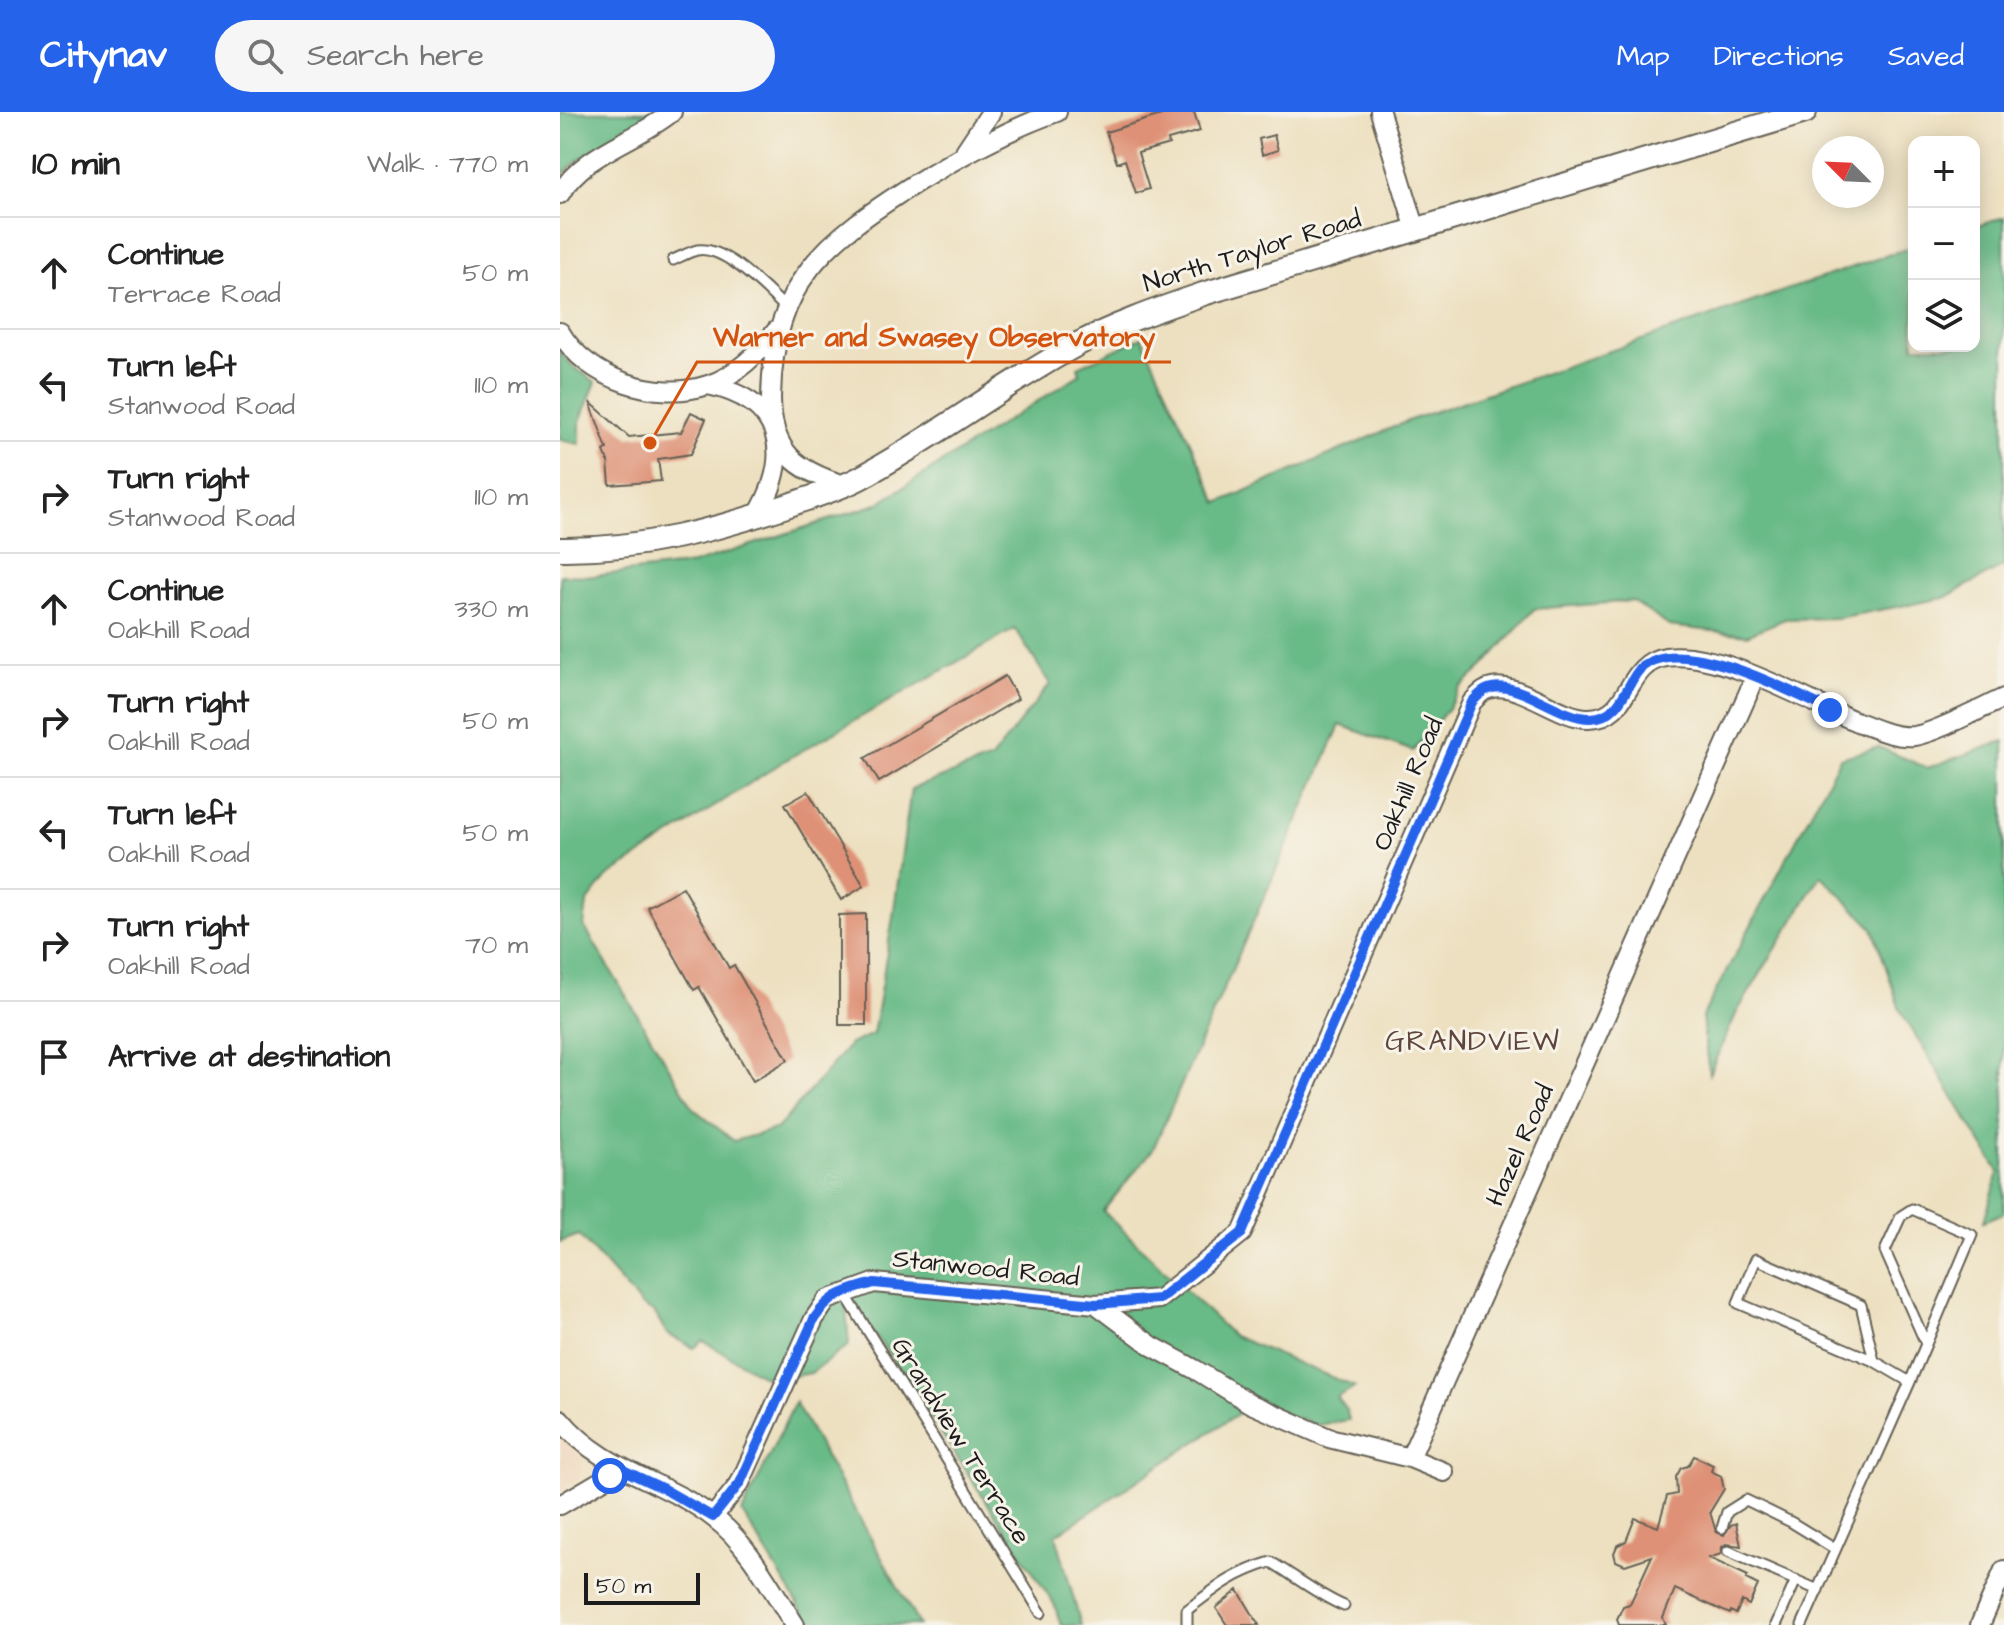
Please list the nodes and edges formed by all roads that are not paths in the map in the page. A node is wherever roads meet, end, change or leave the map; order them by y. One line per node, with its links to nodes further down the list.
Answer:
1 (672, 112): 7 (street)
2 (991, 112): 6 (street)
3 (1057, 112): 6 (street)
4 (1380, 112): 8 (street)
5 (1805, 112): 8 (street, North Taylor Road)
6 (964, 153): 10 (street)
7 (560, 194)
8 (1416, 230): 14 (street, North Taylor Road)
9 (673, 260): 10 (lane)
10 (783, 317): 12 (street); 13 (street)
11 (560, 332): 12 (street)
12 (708, 385): 13 (street)
13 (775, 434): 14 (street); 15 (street)
14 (844, 485): 15 (street, North Taylor Road)
15 (757, 516): 16 (street, North Taylor Road)
16 (560, 549)
17 (1755, 678): 18 (street, Oakhill Road); 20 (street, Oakhill Road); 25 (street, Hazel Road)
18 (2004, 698)
19 (844, 1292): 20 (street, Stanwood Road); 29 (street, Stanwood Road); 37 (lane, Grandview Terrace)
20 (1096, 1304): 25 (street, Stanwood Road)
21 (1926, 1344): 21 (lane); 23 (lane)
22 (1874, 1361): 22 (lane); 23 (lane)
23 (1910, 1382): 31 (lane)
24 (560, 1419): 26 (street)
25 (1410, 1458): 27 (street, Stanwood Road)
26 (621, 1469): 28 (street); 29 (street)
27 (1444, 1472)
28 (560, 1505)
29 (713, 1517): 38 (street)
30 (1722, 1528): 31 (lane)
31 (1835, 1549): 35 (lane)
32 (1728, 1551): 34 (lane)
33 (2004, 1570): 42 (street)
34 (1796, 1580): 35 (lane); 40 (lane)
35 (1818, 1590): 41 (lane)
36 (1344, 1606): 39 (lane)
37 (1041, 1613)
38 (795, 1625)
39 (1187, 1625)
40 (1776, 1625)
41 (1802, 1625)
42 (1980, 1625)

